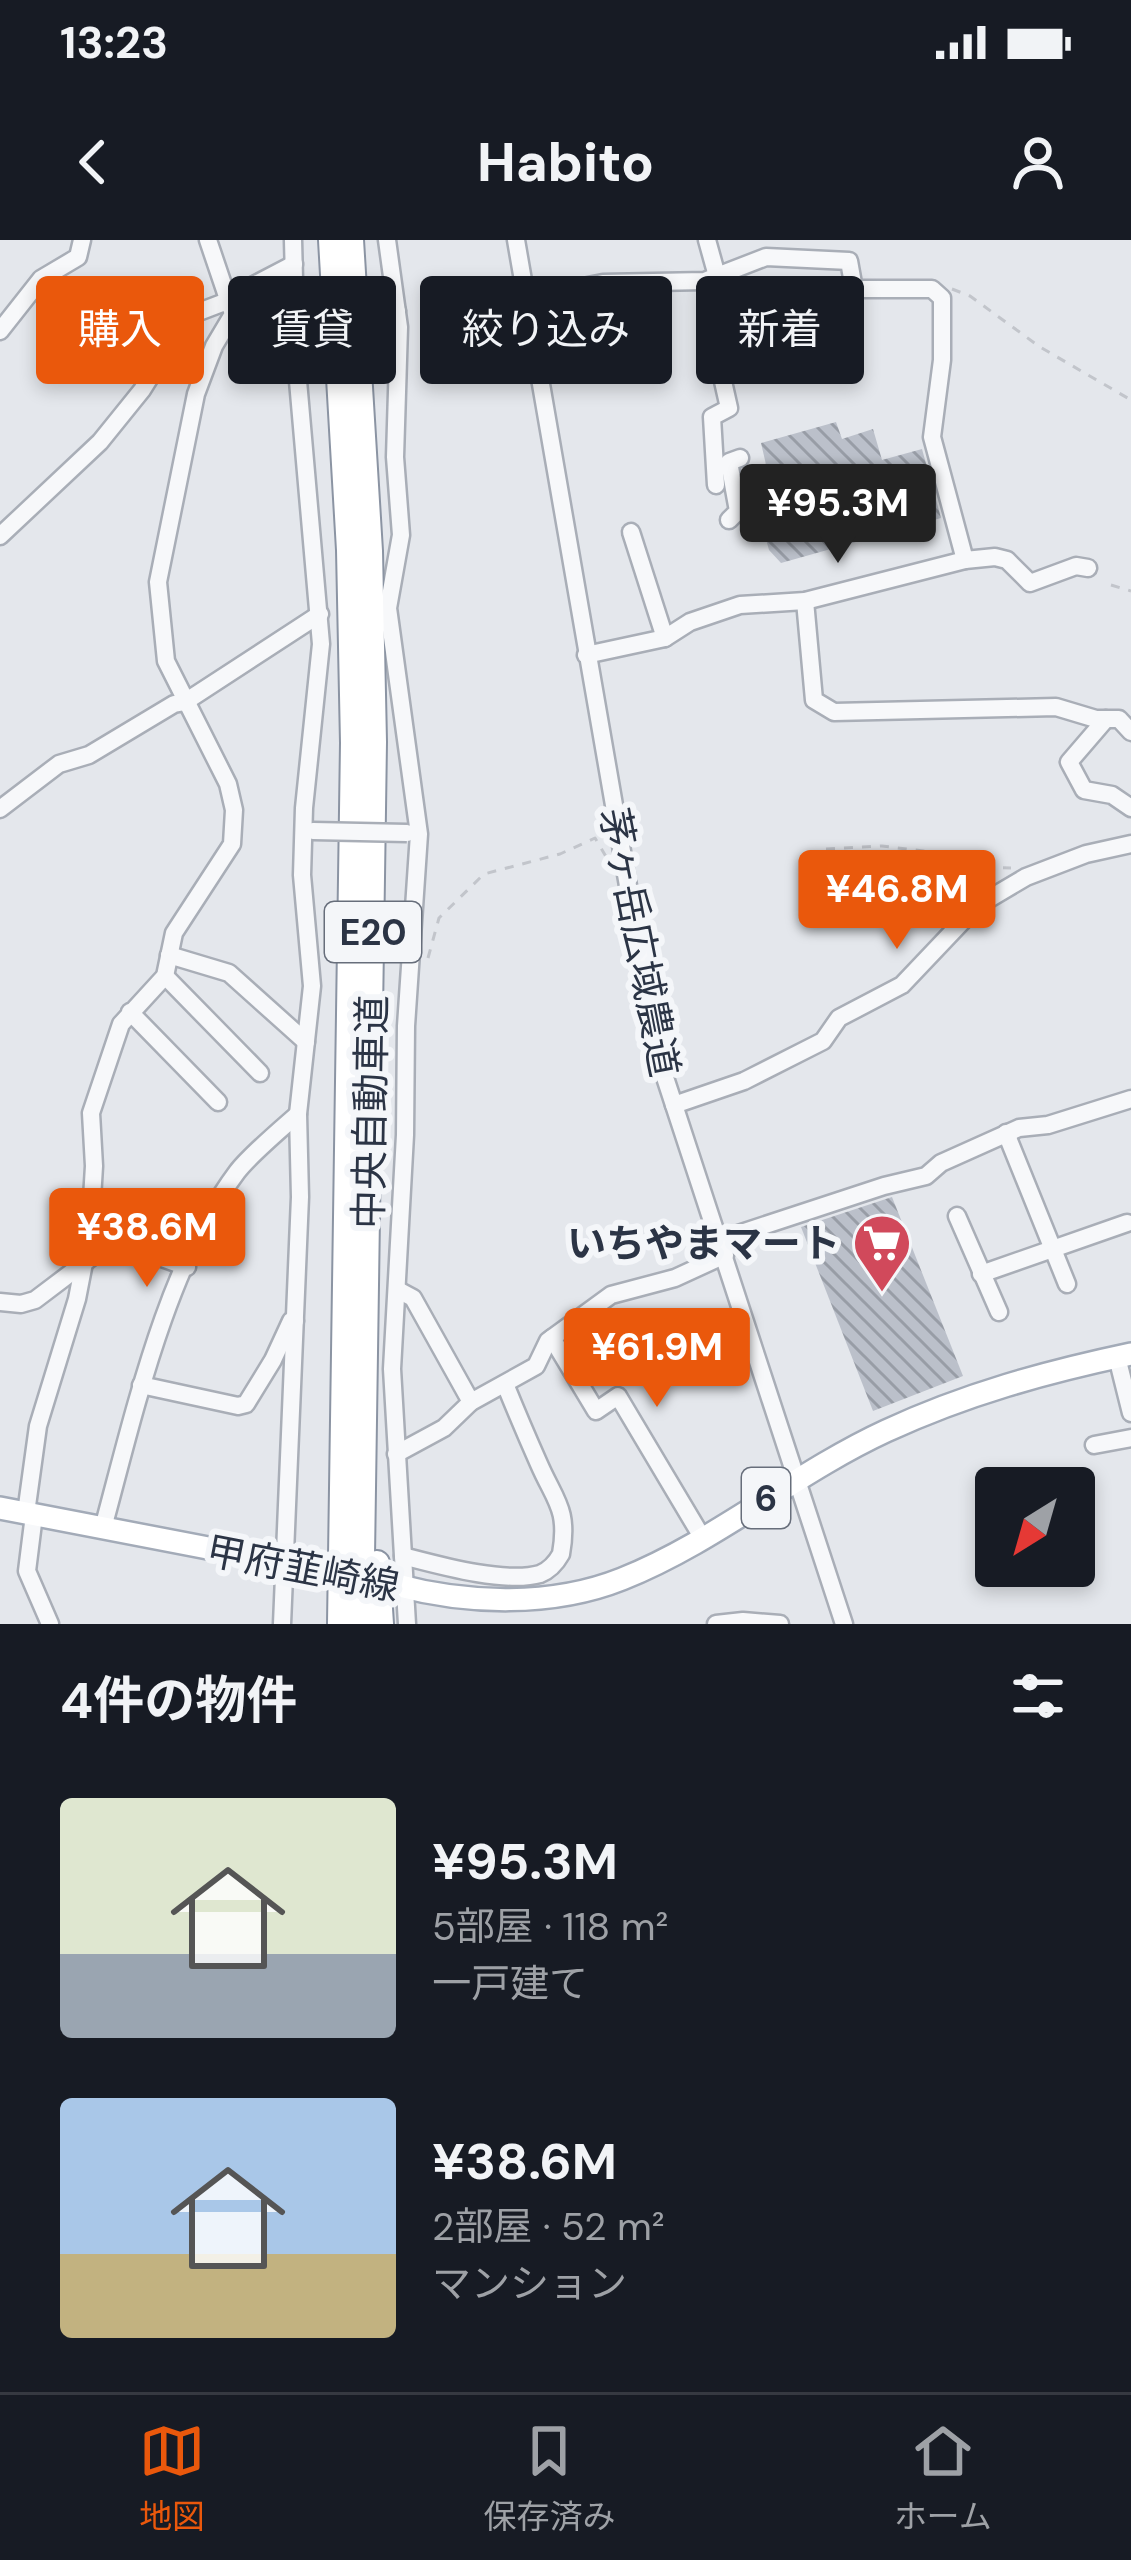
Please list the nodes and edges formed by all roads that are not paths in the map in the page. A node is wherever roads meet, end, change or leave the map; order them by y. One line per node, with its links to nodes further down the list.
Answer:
1 (82, 240): 20 (street)
2 (208, 240): 16 (street)
3 (292, 240): 9 (street)
4 (331, 240): 72 (highway, 中央自動車道 / E20)
5 (351, 240): 66 (highway, 中央自動車道 / E20)
6 (387, 240): 18 (street)
7 (516, 240): 12 (street, 茅ヶ岳広域農道)
8 (707, 240): 13 (street)
9 (294, 264): 10 (street); 11 (street)
10 (272, 276)
11 (294, 276)
12 (522, 276)
13 (717, 276): 14 (street)
14 (852, 276)
15 (864, 289): 29 (street)
16 (228, 294)
17 (228, 300): 28 (street)
18 (398, 311): 41 (street)
19 (228, 322): 35 (street)
20 (0, 331)
21 (301, 384): 32 (street)
22 (539, 384): 34 (street, 茅ヶ岳広域農道)
23 (724, 384): 25 (street)
24 (740, 458): 26 (street)
25 (716, 484)
26 (729, 520)
27 (631, 532): 33 (street)
28 (0, 536)
29 (965, 560): 30 (street); 31 (street)
30 (1088, 568)
31 (805, 601): 33 (street); 36 (street)
32 (320, 614): 35 (street); 40 (street)
33 (665, 638): 34 (street)
34 (586, 655): 50 (street, 茅ヶ岳広域農道)
35 (185, 702): 39 (street); 43 (street)
36 (1106, 719): 37 (street); 38 (street)
37 (1131, 732)
38 (1131, 808)
39 (0, 809)
40 (308, 831): 41 (street, bridge); 46 (street)
41 (413, 834): 61 (street)
42 (1131, 844): 50 (street)
43 (169, 955): 44 (street); 46 (street)
44 (165, 976): 45 (street); 47 (street)
45 (130, 1012): 49 (street); 57 (street)
46 (306, 1042): 51 (street)
47 (260, 1072)
48 (1131, 1100): 52 (street)
49 (218, 1102)
50 (674, 1106): 55 (street, 茅ヶ岳広域農道)
51 (298, 1114): 58 (street); 64 (street)
52 (1006, 1133): 55 (street); 56 (street)
53 (957, 1216): 59 (street)
54 (1127, 1223): 56 (street)
55 (723, 1248): 65 (street); 76 (street, 茅ヶ岳広域農道)
56 (1053, 1249): 59 (street); 60 (street)
57 (84, 1264): 58 (street); 62 (street); 78 (street)
58 (187, 1267): 69 (street)
59 (981, 1274): 63 (street)
60 (1067, 1284)
61 (398, 1290): 70 (street); 75 (street)
62 (0, 1302)
63 (998, 1312)
64 (296, 1321): 69 (street); 82 (street)
65 (552, 1338): 68 (street); 80 (street)
66 (365, 1345): 89 (highway, 中央自動車道 / E20); 90 (highway)
67 (1124, 1356): 71 (street); 76 (main road, 甲府韮崎線 / 6)
68 (505, 1384): 70 (street); 84 (street)
69 (141, 1385): 79 (street)
70 (471, 1402): 75 (street)
71 (1131, 1413)
72 (344, 1420): 87 (highway); 88 (highway, 中央自動車道 / E20)
73 (1131, 1438): 74 (street)
74 (1094, 1445)
75 (396, 1454): 81 (street)
76 (795, 1480): 80 (main road, 甲府韮崎線 / 6); 94 (street, 茅ヶ岳広域農道)
77 (0, 1508): 78 (main road, 甲府韮崎線 / 6)
78 (30, 1514): 79 (main road, 甲府韮崎線 / 6); 85 (street)
79 (104, 1528): 82 (main road, 甲府韮崎線 / 6)
80 (701, 1537): 84 (main road, 甲府韮崎線 / 6)
81 (403, 1556): 83 (street); 84 (street)
82 (290, 1564): 83 (main road, 甲府韮崎線 / 6, bridge); 86 (street)
83 (400, 1586): 84 (main road, 甲府韮崎線 / 6); 91 (street)
84 (533, 1586)
85 (50, 1624)
86 (282, 1624)
87 (327, 1624)
88 (340, 1624)
89 (361, 1624)
90 (381, 1624)
91 (407, 1624)
92 (716, 1624): 93 (street)
93 (780, 1624)
94 (844, 1624)

